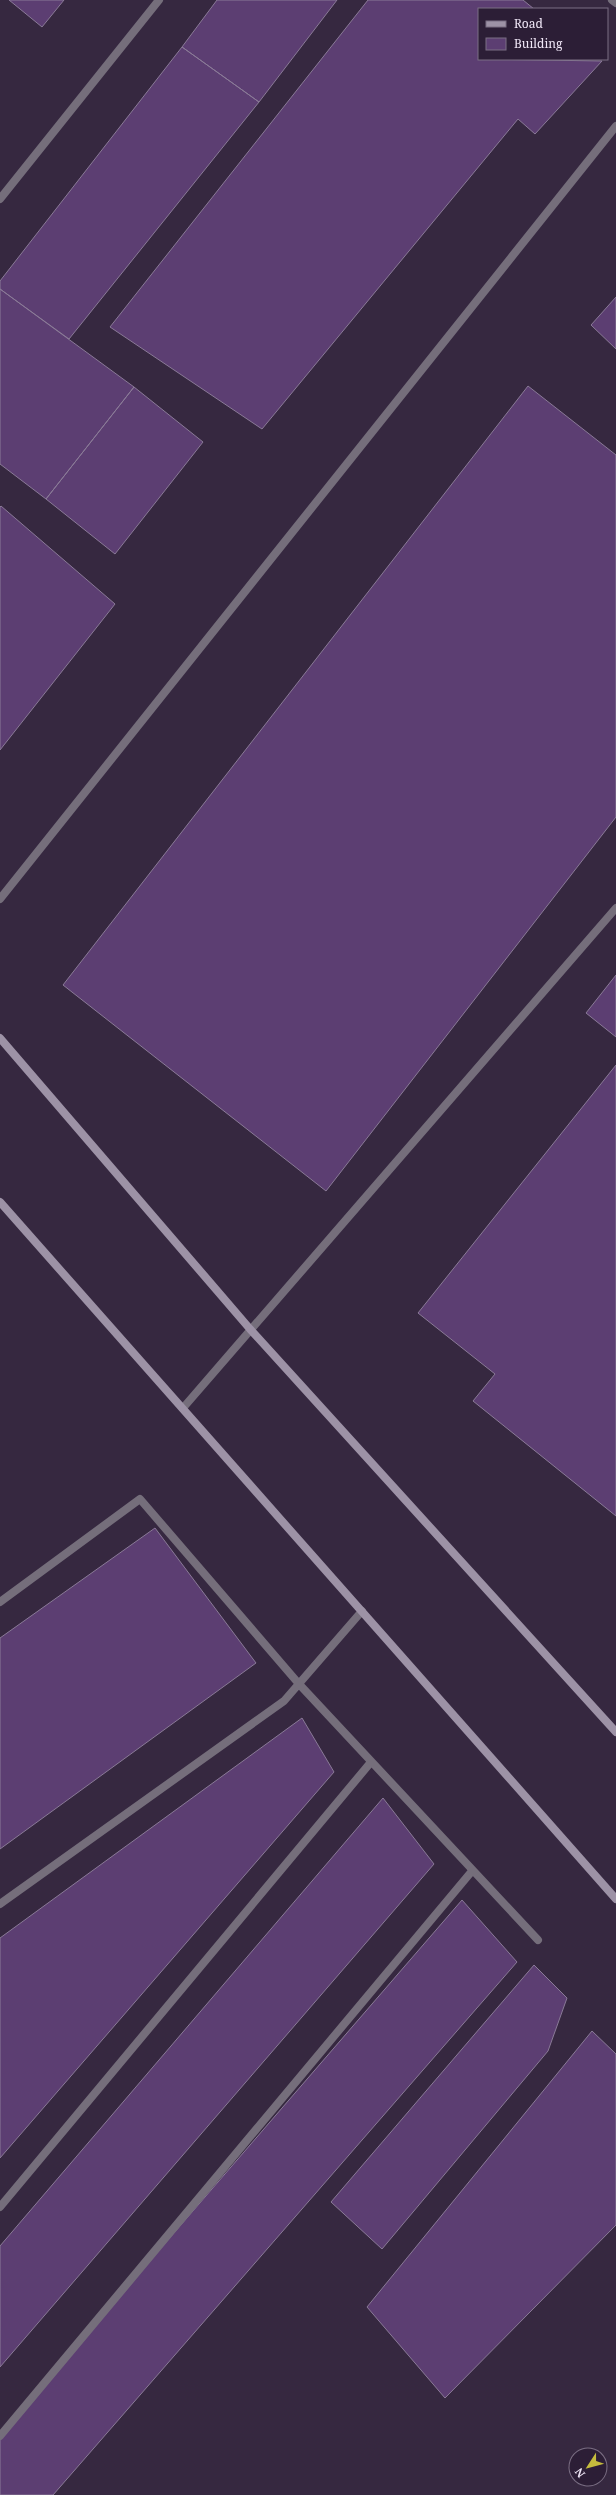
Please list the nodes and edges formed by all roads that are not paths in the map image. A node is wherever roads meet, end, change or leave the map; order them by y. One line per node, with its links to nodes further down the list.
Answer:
1 (159, 0): 5 (street)
2 (612, 0): 3 (street)
3 (616, 3)
4 (616, 126): 6 (street)
5 (0, 199)
6 (0, 899)
7 (616, 908): 10 (street)
8 (0, 1038): 10 (main road)
9 (0, 1202): 11 (main road)
10 (250, 1329): 11 (street); 15 (main road)
11 (183, 1408): 13 (main road)
12 (0, 1602): 14 (street)
13 (362, 1611): 14 (street); 18 (main road)
14 (299, 1684): 16 (street); 19 (street)
15 (616, 1732)
16 (371, 1762): 17 (street); 21 (street)
17 (472, 1870): 20 (street); 22 (street)
18 (616, 1900)
19 (0, 1904)
20 (538, 1940)
21 (0, 2207)
22 (0, 2436)

